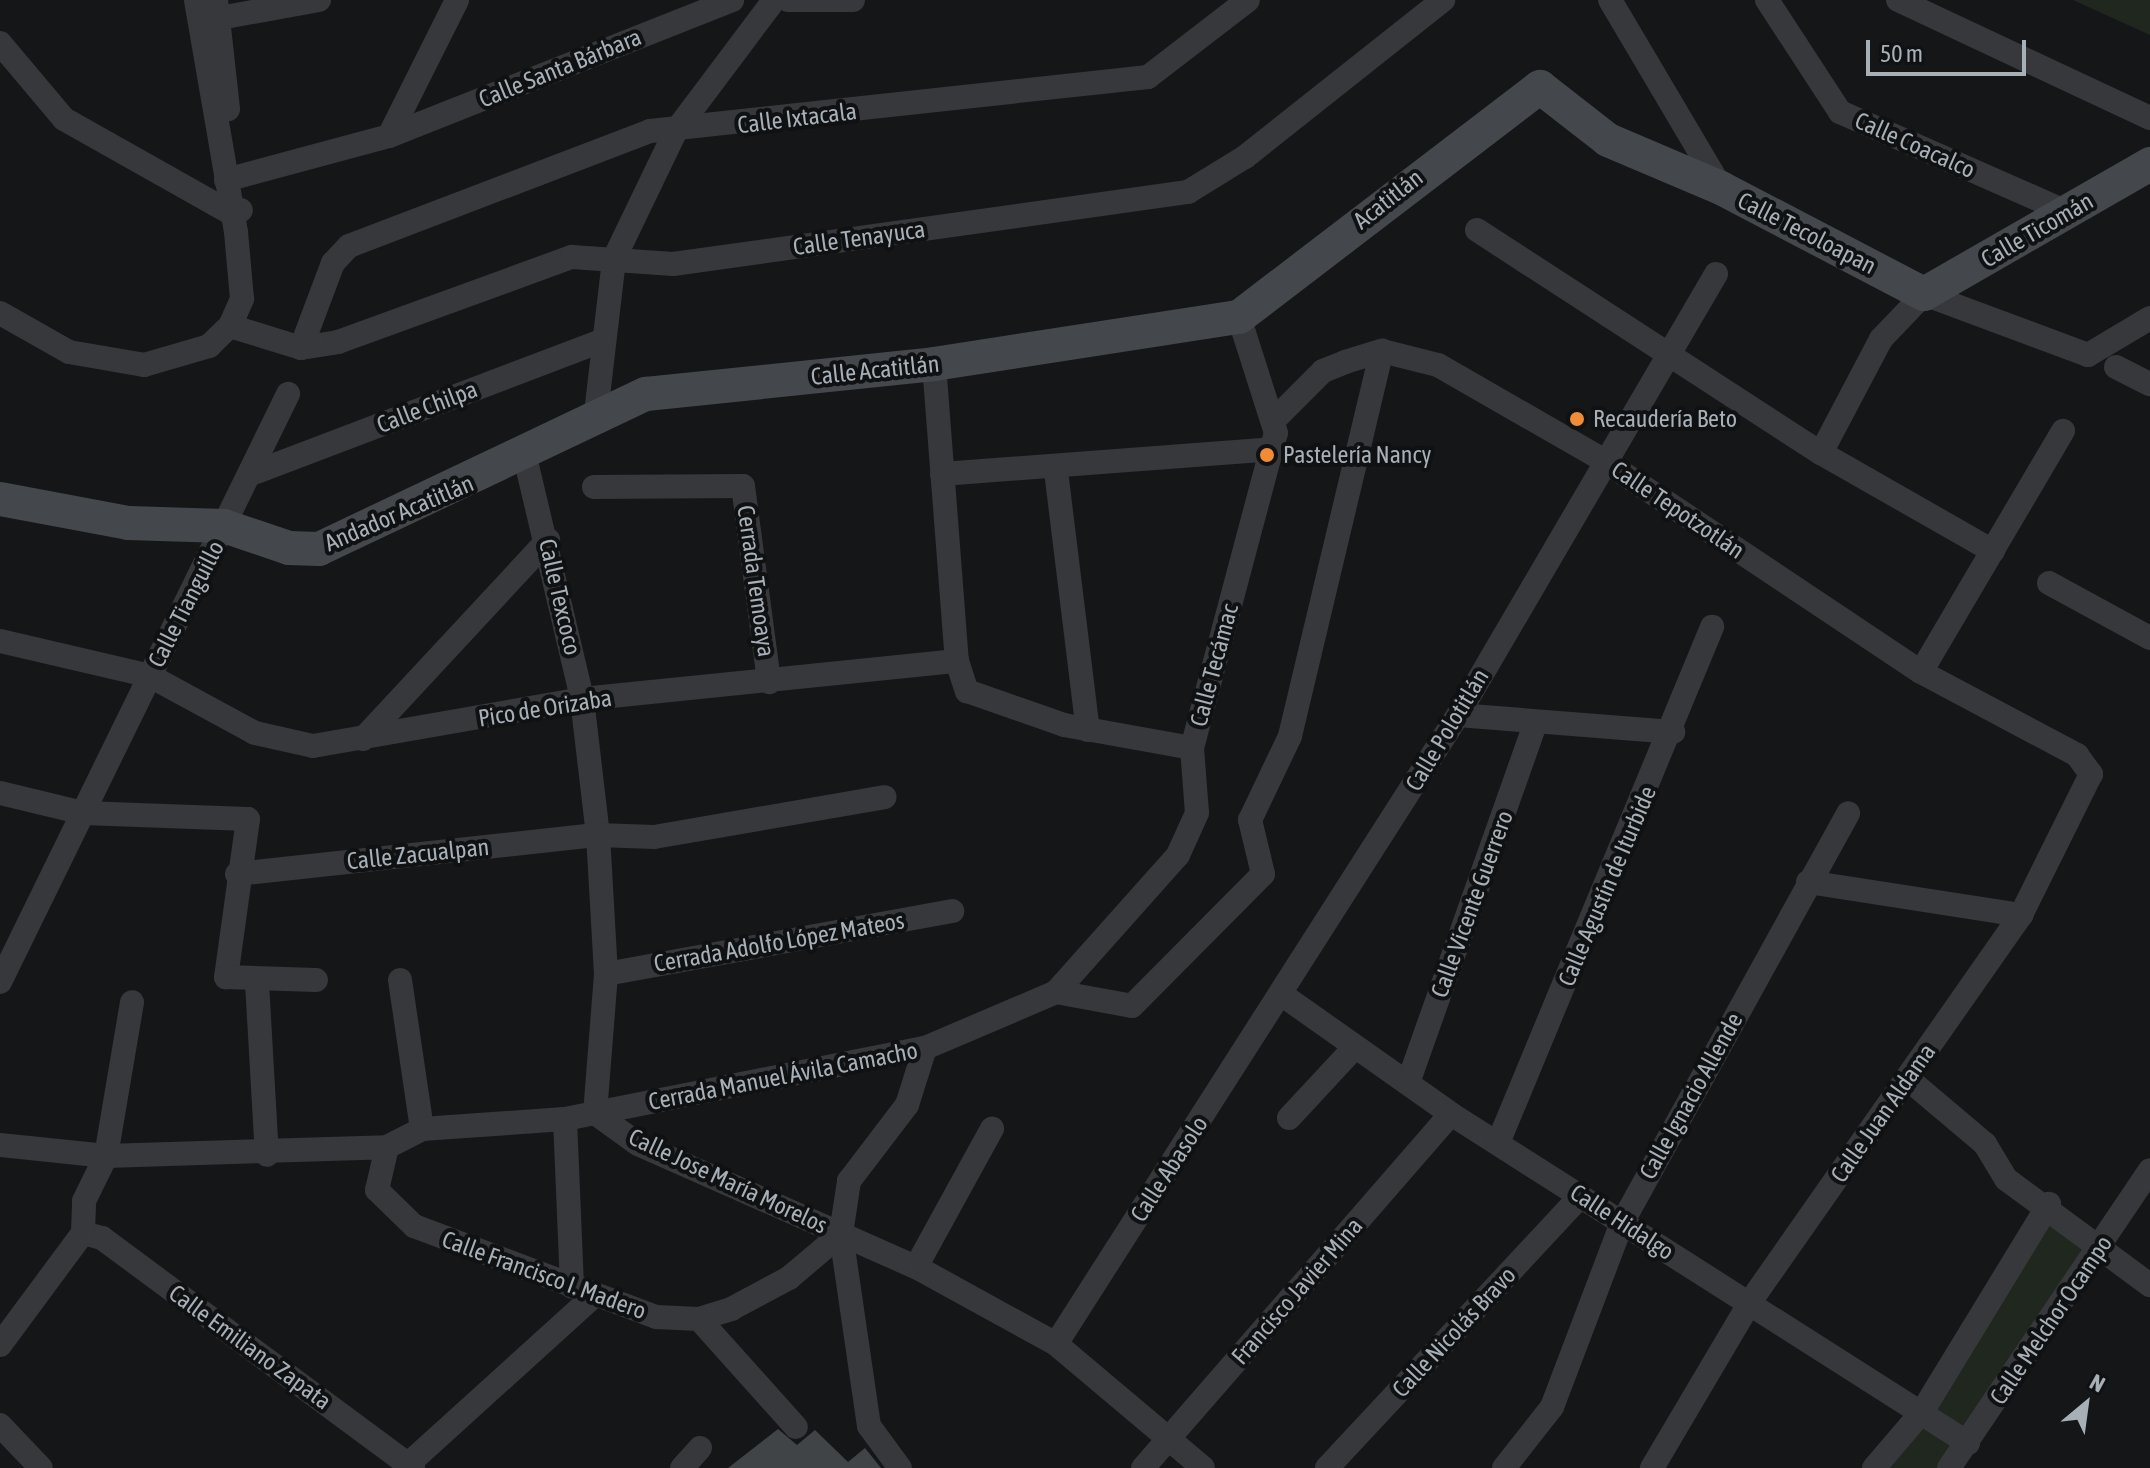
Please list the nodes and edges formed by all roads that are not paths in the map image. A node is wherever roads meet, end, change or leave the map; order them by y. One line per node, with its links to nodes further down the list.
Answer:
1 (319, 0): 12 (street)
2 (457, 0): 17 (street)
3 (732, 0): 17 (street, Calle Santa Bárbara)
4 (774, 0): 16 (street)
5 (788, 0): 6 (street)
6 (853, 0)
7 (1248, 0): 16 (street, Calle Ixtacala)
8 (1443, 0): 24 (street, Calle Tenayuca)
9 (1610, 0): 20 (street)
10 (1767, 0): 21 (street, Calle Coacalco)
11 (1898, 0): 15 (street)
12 (207, 10): 19 (street)
13 (0, 43): 22 (street)
14 (1540, 87): 20 (street, Calle Tecoloapan); 28 (street, Acatitlán)
15 (2150, 118)
16 (675, 132): 24 (street); 32 (street, Calle Ixtacala)
17 (389, 136): 19 (street, Calle Santa Bárbara)
18 (2150, 164): 21 (street, Calle Ticomán)
19 (231, 179): 22 (street)
20 (1721, 188): 26 (street, Calle Tecoloapan)
21 (2069, 213): 26 (street, Calle Ticomán)
22 (236, 218): 30 (street)
23 (1477, 230): 34 (street)
24 (614, 259): 31 (street); 32 (street, Calle Tenayuca)
25 (1716, 274): 34 (street, Calle Polotitlán)
26 (1924, 294): 29 (street, Calle Tecoloapan); 43 (street)
27 (0, 313): 30 (street)
28 (1239, 317): 35 (street, Calle Acatitlán); 40 (street)
29 (2150, 318)
30 (230, 326): 32 (street, Calle Tenayuca)
31 (603, 340): 39 (street); 47 (street, Calle Chilpa)
32 (301, 348)
33 (1382, 351): 40 (street); 45 (street, Calle Tepotzotlán); 84 (street)
34 (1671, 358): 43 (street); 45 (street, Calle Polotitlán)
35 (934, 364): 39 (street, Calle Acatitlán); 48 (street)
36 (2116, 367): 37 (street)
37 (2150, 384)
38 (288, 394): 47 (street, Calle Tianguillo)
39 (596, 413): 44 (street, Calle Acatitlán)
40 (1276, 418): 42 (street, Calle Tecámac)
41 (2063, 431): 53 (street)
42 (1272, 449): 46 (street); 68 (street, Calle Tecámac)
43 (1821, 453): 53 (street)
44 (525, 457): 51 (street, Andador Acatitlán); 52 (street, Calle Texcoco)
45 (1603, 460): 59 (street, Calle Tepotzotlán); 63 (street, Calle Polotitlán)
46 (1056, 471): 48 (street); 65 (street)
47 (251, 474): 51 (street, Calle Tianguillo)
48 (942, 474): 58 (street)
49 (594, 487): 61 (street, Cerrada Temoaya)
50 (0, 499): 51 (street, Andador Acatitlán)
51 (224, 526): 60 (street, Calle Tianguillo)
52 (548, 540): 62 (street, Calle Texcoco); 67 (street)
53 (1993, 551): 59 (street)
54 (2049, 583): 56 (street)
55 (1712, 627): 66 (street, Calle Agustín de Iturbide)
56 (2150, 638)
57 (0, 641): 60 (street, Pico de Orizaba)
58 (957, 661): 61 (street, Pico de Orizaba); 65 (street, Calle Tecámac)
59 (1921, 672): 69 (street, Calle Tepotzotlán)
60 (150, 676): 67 (street, Pico de Orizaba); 72 (street, Calle Tianguillo)
61 (769, 682): 62 (street, Pico de Orizaba)
62 (582, 699): 67 (street, Pico de Orizaba); 74 (street, Calle Texcoco)
63 (1458, 715): 64 (street); 85 (street, Calle Polotitlán)
64 (1535, 725): 66 (street); 90 (street, Calle Vicente Guerrero)
65 (1088, 730): 68 (street, Calle Tecámac)
66 (1673, 732): 97 (street, Calle Agustín de Iturbide)
67 (363, 739)
68 (1192, 748): 84 (street, Cerrada Manuel Ávila Camacho)
69 (2077, 755): 78 (street, Calle Juan Aldama)
70 (0, 793): 72 (street)
71 (885, 797): 74 (street, Calle Zacualpan)
72 (83, 813): 75 (street); 82 (street, Calle Tianguillo)
73 (1848, 813): 76 (street, Calle Ignacio Allende)
74 (598, 835): 75 (street, Calle Zacualpan); 79 (street, Calle Texcoco)
75 (237, 874): 83 (street)
76 (1808, 882): 78 (street); 105 (street, Calle Ignacio Allende)
77 (952, 911): 79 (street, Cerrada Adolfo López Mateos)
78 (2021, 915): 89 (street, Calle Juan Aldama)
79 (606, 974): 91 (street, Calle Texcoco)
80 (316, 980): 83 (street)
81 (400, 980): 95 (street)
82 (0, 982)
83 (257, 983): 100 (street)
84 (1056, 992): 88 (street, Cerrada Manuel Ávila Camacho)
85 (1281, 994): 87 (street, Calle Hidalgo); 115 (street, Calle Abasolo)
86 (132, 1002): 101 (street)
87 (1355, 1047): 90 (street, Calle Hidalgo); 93 (street)
88 (925, 1048): 91 (street, Cerrada Manuel Ávila Camacho); 107 (street)
89 (1908, 1079): 104 (street); 112 (street, Calle Juan Aldama)
90 (1408, 1083): 92 (street, Calle Hidalgo)
91 (595, 1113): 94 (street); 107 (street, Calle Jose María Morelos)
92 (1451, 1114): 97 (street, Calle Hidalgo); 119 (street, Francisco Javier Mina)
93 (1289, 1118)
94 (565, 1119): 95 (street); 111 (street)
95 (422, 1129): 99 (street)
96 (992, 1129): 109 (street)
97 (1498, 1143): 103 (street, Calle Hidalgo)
98 (0, 1145): 101 (street)
99 (387, 1147): 100 (street); 111 (street, Calle Francisco I. Madero)
100 (267, 1155): 101 (street)
101 (106, 1156): 106 (street)
102 (2150, 1170): 108 (street, Calle Melchor Ocampo)
103 (1581, 1196): 105 (street, Calle Hidalgo); 128 (street, Calle Nicolás Bravo)
104 (2049, 1204): 108 (street); 116 (street)
105 (1622, 1223): 112 (street, Calle Hidalgo); 129 (street, Calle Ignacio Allende)
106 (83, 1233): 114 (street); 122 (street, Calle Emiliano Zapata)
107 (841, 1234): 109 (street, Calle Jose María Morelos); 113 (street, Calle Francisco I. Madero); 125 (street)
108 (2100, 1246): 110 (street); 120 (street, Calle Melchor Ocampo)
109 (916, 1267): 115 (street, Calle Jose María Morelos)
110 (2150, 1285)
111 (583, 1292): 113 (street, Calle Francisco I. Madero); 122 (street)
112 (1749, 1304): 116 (street, Calle Hidalgo); 130 (street, Calle Juan Aldama)
113 (699, 1319): 118 (street)
114 (0, 1344)
115 (1056, 1344): 119 (street, Calle Jose María Morelos)
116 (1922, 1412): 120 (street, Calle Hidalgo); 131 (street)
117 (0, 1425): 123 (street)
118 (796, 1427)
119 (1171, 1437): 126 (street, Francisco Javier Mina); 127 (street, Calle Jose María Morelos)
120 (1968, 1443): 132 (street, Calle Melchor Ocampo)
121 (700, 1448): 124 (street)
122 (408, 1467)
123 (41, 1468)
124 (682, 1468)
125 (900, 1468)
126 (1143, 1468)
127 (1203, 1468)
128 (1327, 1468)
129 (1504, 1468)
130 (1652, 1468)
131 (1874, 1468)
132 (1949, 1468)

